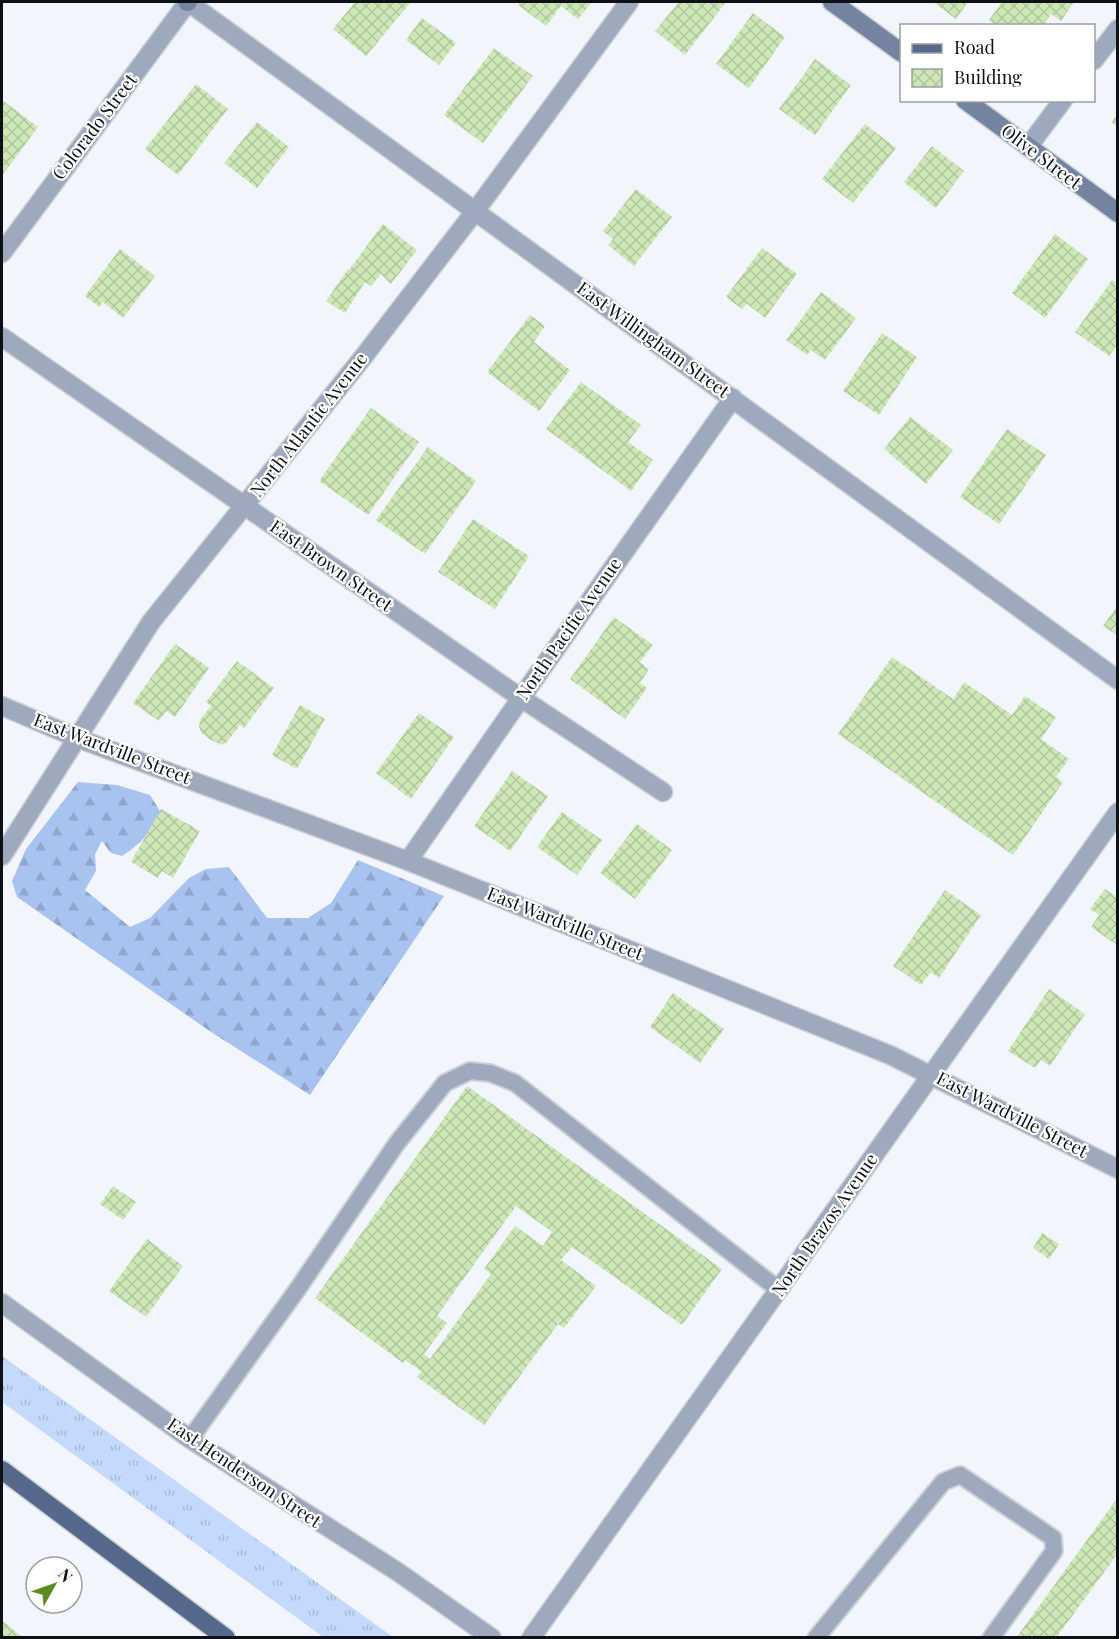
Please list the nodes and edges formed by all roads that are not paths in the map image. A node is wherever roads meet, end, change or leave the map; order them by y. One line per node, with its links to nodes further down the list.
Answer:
1 (188, 2): 10 (street, East Willingham Street); 12 (street, Colorado Street)
2 (629, 2): 10 (street, North Atlantic Avenue)
3 (832, 2): 5 (street)
4 (1118, 29): 6 (street)
5 (900, 52)
6 (1095, 59)
7 (968, 102): 9 (street, Olive Street)
8 (1062, 102): 9 (street)
9 (1028, 147): 11 (street, Olive Street)
10 (476, 210): 14 (street, East Willingham Street); 15 (street, North Atlantic Avenue)
11 (1118, 213)
12 (2, 253)
13 (2, 338): 15 (street, East Brown Street)
14 (733, 398): 16 (street, East Willingham Street); 17 (street, North Pacific Avenue)
15 (244, 506): 17 (street, East Brown Street); 19 (street, North Atlantic Avenue)
16 (1118, 680)
17 (521, 698): 20 (street, East Brown Street); 23 (street, North Pacific Avenue)
18 (2, 706): 19 (street, East Wardville Street)
19 (77, 738): 22 (street, North Atlantic Avenue); 23 (street, East Wardville Street)
20 (663, 792)
21 (1118, 812): 24 (street, North Brazos Avenue)
22 (2, 856)
23 (408, 861): 24 (street, East Wardville Street)
24 (932, 1074): 25 (street, East Wardville Street); 26 (street, North Brazos Avenue)
25 (1118, 1169)
26 (779, 1290): 28 (lane); 32 (street, North Brazos Avenue)
27 (2, 1303): 28 (street, East Henderson Street)
28 (190, 1440): 31 (street, East Henderson Street)
29 (2, 1470): 30 (main road)
30 (226, 1638)
31 (492, 1638)
32 (531, 1638)
33 (816, 1638): 34 (lane)
34 (991, 1638)

